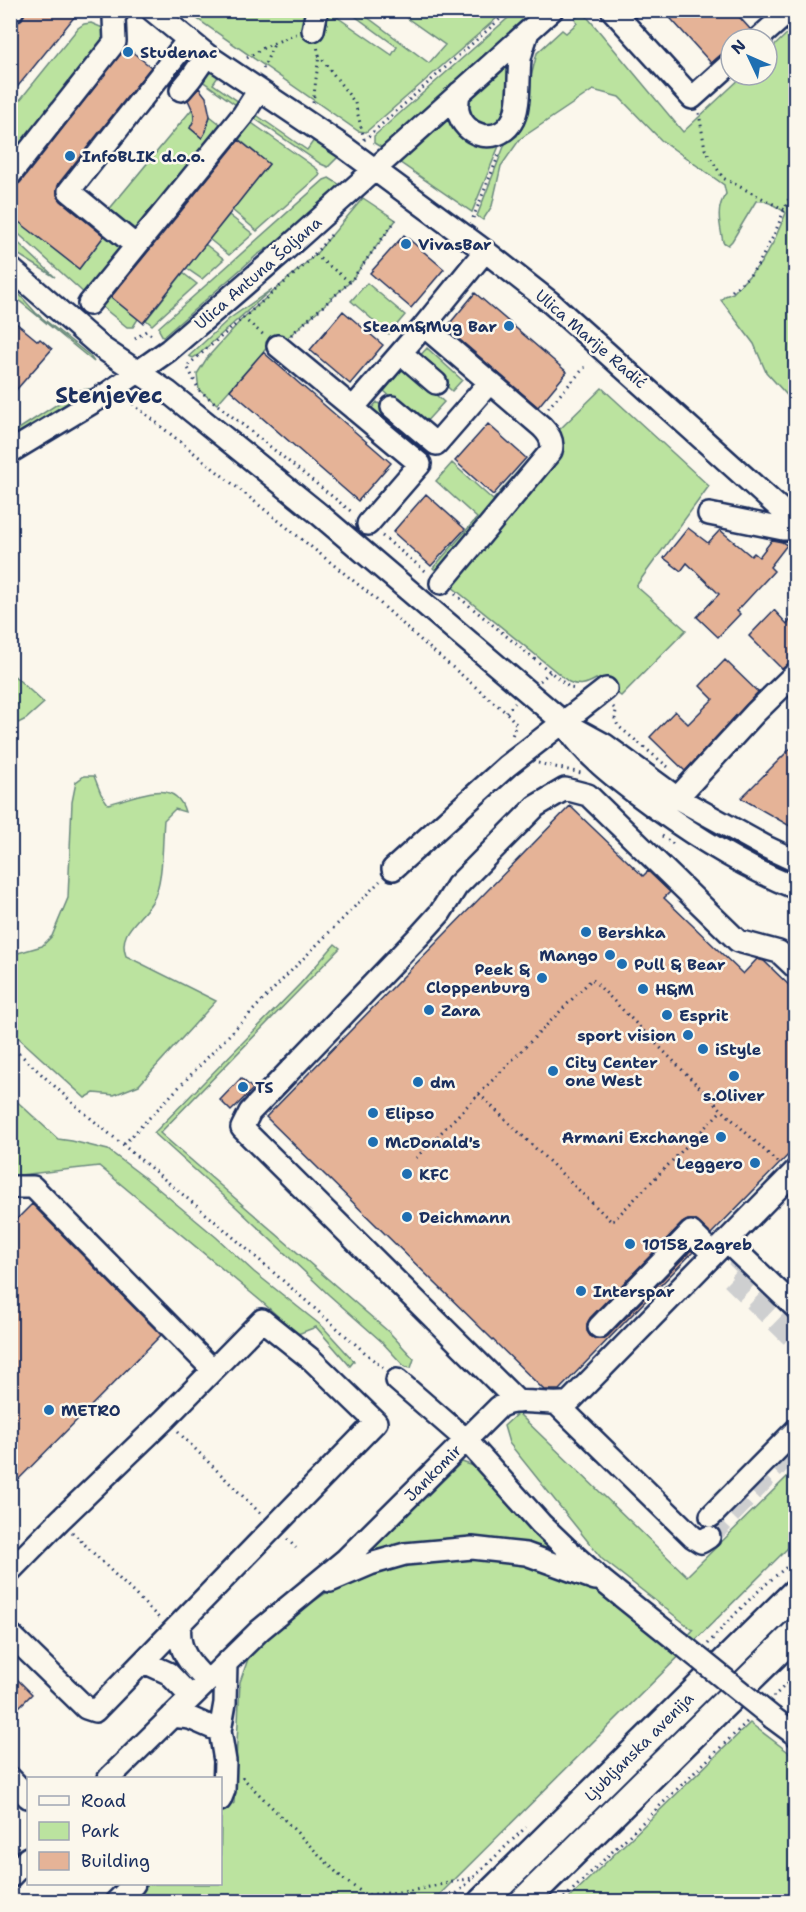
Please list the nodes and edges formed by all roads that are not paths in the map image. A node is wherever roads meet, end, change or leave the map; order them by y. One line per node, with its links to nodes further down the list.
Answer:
1 (119, 10): 15 (street)
2 (152, 10): 8 (street)
3 (552, 10): 7 (street, Ulica Antuna Šoljana)
4 (612, 10): 10 (street)
5 (783, 16): 6 (street)
6 (771, 27)
7 (529, 32): 13 (street, Ulica Antuna Šoljana); 13 (street)
8 (188, 40): 9 (street); 16 (street)
9 (207, 55): 11 (street); 12 (street)
10 (719, 74)
11 (181, 90)
12 (259, 90): 14 (street); 16 (street)
13 (459, 93): 14 (street, Ulica Antuna Šoljana)
14 (374, 170): 17 (street, Ulica Marije Radić); 23 (street, Ulica Antuna Šoljana)
15 (10, 175)
16 (136, 246): 19 (street)
17 (485, 251): 20 (street); 32 (street, Ulica Marije Radić)
18 (10, 268): 23 (street)
19 (89, 304)
20 (424, 326): 22 (street); 24 (street)
21 (278, 346): 27 (street)
22 (401, 353): 25 (street); 27 (street)
23 (138, 372): 29 (street, Ulica Antuna Šoljana); 38 (street)
24 (490, 382): 28 (street); 35 (street)
25 (436, 383)
26 (392, 407): 28 (street)
27 (353, 408): 30 (street)
28 (436, 444): 30 (street)
29 (10, 452)
30 (420, 464): 33 (street)
31 (709, 514): 34 (street)
32 (795, 523)
33 (368, 524)
34 (795, 529)
35 (441, 583)
36 (795, 673): 39 (street)
37 (606, 689): 38 (street)
38 (563, 722): 39 (street); 41 (street); 42 (street)
39 (677, 798): 40 (street)
40 (795, 861)
41 (393, 868)
42 (795, 888)
43 (795, 968): 53 (street)
44 (789, 1168): 46 (street)
45 (10, 1187): 51 (street)
46 (720, 1248): 48 (street); 50 (street); 54 (street)
47 (751, 1281): 49 (street)
48 (795, 1308)
49 (795, 1324)
50 (599, 1327)
51 (213, 1370): 59 (street); 63 (street)
52 (397, 1380): 56 (street)
53 (518, 1402): 54 (street); 56 (street)
54 (558, 1405): 58 (street)
55 (795, 1430): 57 (street)
56 (466, 1440): 60 (street, Jankomir); 61 (street, Jankomir)
57 (711, 1516)
58 (709, 1537)
59 (10, 1570)
60 (604, 1582): 61 (street, Jankomir); 72 (street, Jankomir, bridge)
61 (307, 1591): 67 (street, Jankomir)
62 (795, 1592): 81 (main road, Ljubljanska avenija)
63 (176, 1628): 66 (street); 68 (street)
64 (795, 1633): 77 (main road, Ljubljanska avenija)
65 (10, 1634): 66 (street)
66 (144, 1662): 69 (street)
67 (226, 1663): 68 (street, Jankomir); 71 (street)
68 (207, 1681): 69 (street, Jankomir)
69 (191, 1697): 70 (street, Jankomir)
70 (172, 1716): 71 (street); 73 (street, Jankomir)
71 (220, 1731): 76 (street)
72 (795, 1736)
73 (111, 1777)
74 (10, 1778): 75 (street)
75 (27, 1796)
76 (222, 1796)
77 (566, 1858): 83 (main road, Ljubljanska avenija); 84 (main road)
78 (27, 1859): 79 (street)
79 (10, 1877)
80 (133, 1885): 82 (street)
81 (477, 1890)
82 (116, 1902)
83 (523, 1902)
84 (537, 1902)

